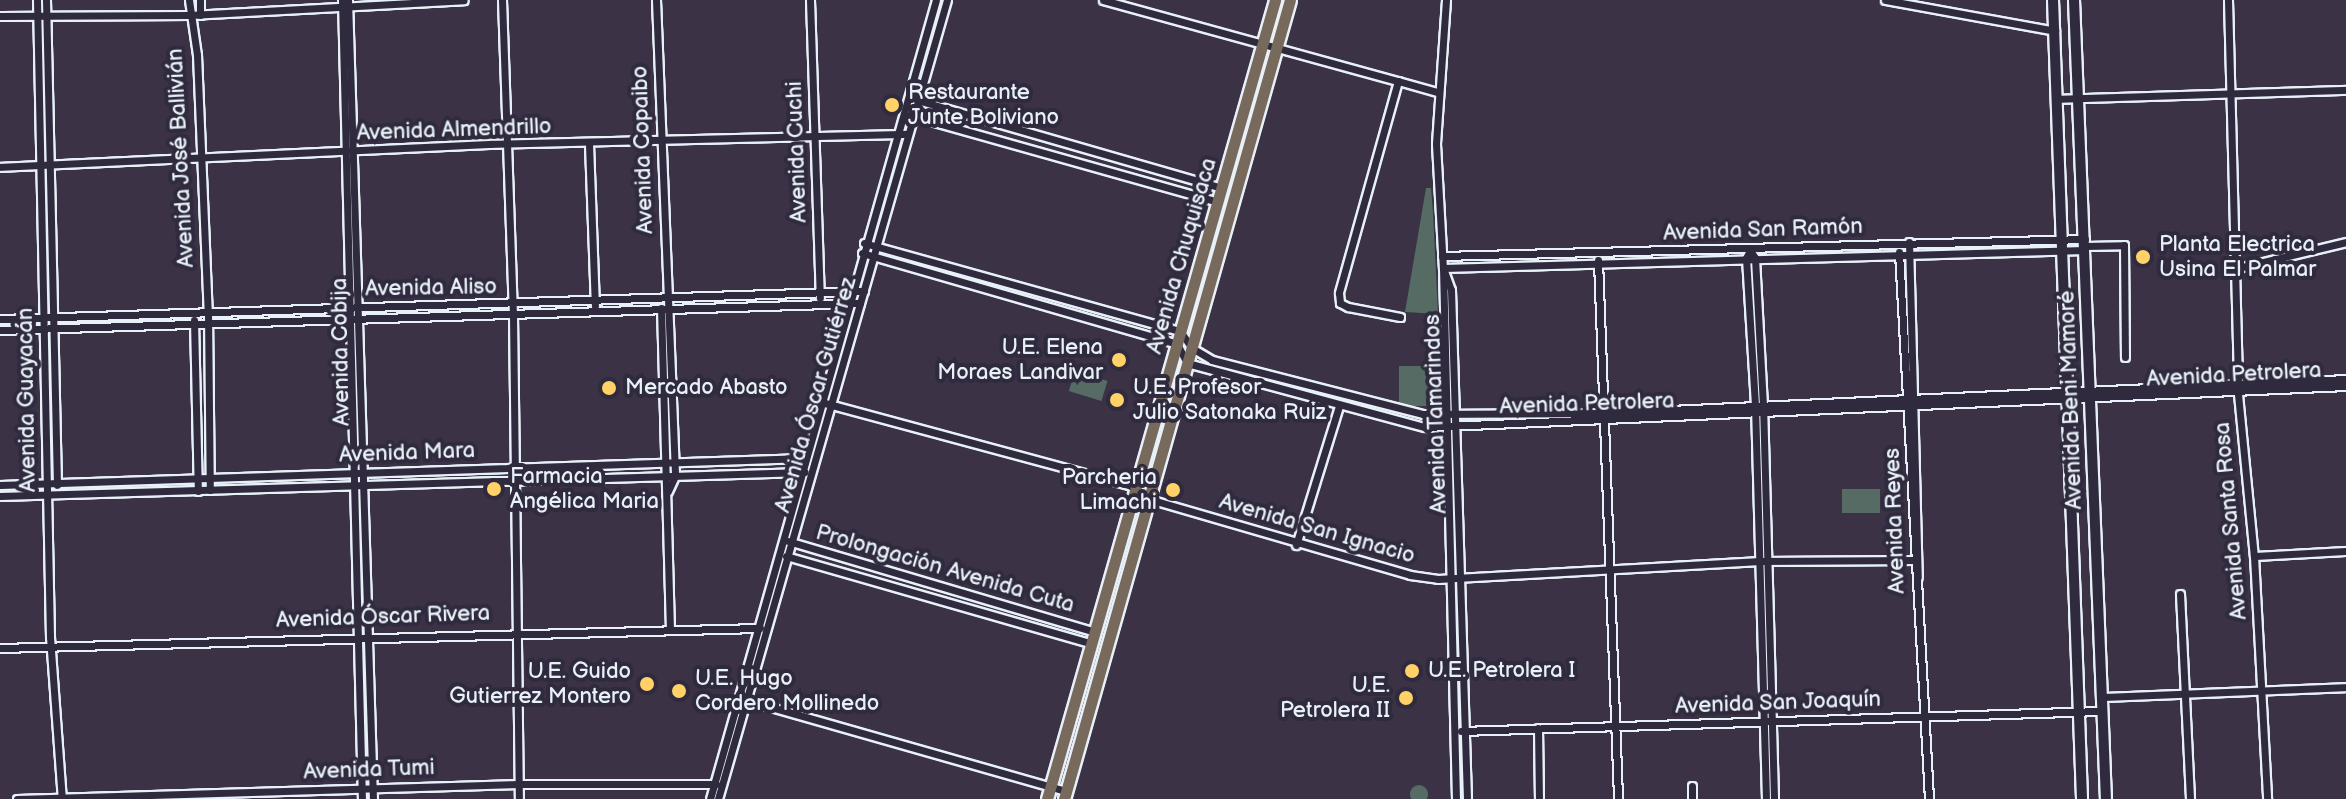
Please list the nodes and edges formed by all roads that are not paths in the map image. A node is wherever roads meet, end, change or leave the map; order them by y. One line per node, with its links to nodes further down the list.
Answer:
1 (37, 0): 20 (street, Avenida Guayacán)
2 (46, 0): 24 (street, Avenida Guayacán)
3 (189, 0): 21 (street, Avenida José Ballivián)
4 (200, 0): 22 (street)
5 (464, 0): 19 (street)
6 (502, 0): 43 (street)
7 (656, 0): 41 (street, Avenida Copaibo)
8 (810, 0): 39 (street, Avenida Cuchi)
9 (936, 0): 32 (street, Avenida Óscar Gutiérrez)
10 (947, 0): 35 (street, Avenida Óscar Gutiérrez)
11 (1103, 0): 26 (street)
12 (1275, 0): 26 (main road, Avenida Chuquisaca)
13 (1290, 0): 27 (main road, Avenida Chuquisaca)
14 (1446, 0): 30 (street, Avenida Tamarindos)
15 (1885, 0): 25 (street)
16 (2053, 0): 25 (street, Avenida Beni Mamoré)
17 (2074, 0): 33 (street, Avenida Beni Mamoré)
18 (2228, 0): 31 (street, Avenida Santa Rosa)
19 (346, 3): 22 (street); 44 (street, Avenida Cobija); 45 (street, Avenida Cobija)
20 (38, 15): 23 (street); 24 (street); 47 (street, Avenida Guayacán)
21 (190, 15): 22 (street); 24 (street); 46 (street, Avenida José Ballivián)
22 (200, 15)
23 (0, 16)
24 (47, 18): 47 (street, Avenida Guayacán)
25 (2055, 31): 34 (street, Avenida Beni Mamoré)
26 (1262, 46): 27 (street); 49 (main road, Avenida Chuquisaca)
27 (1276, 50): 28 (street); 99 (main road, Avenida Chuquisaca)
28 (1398, 81): 30 (street); 88 (street)
29 (2346, 90): 31 (street)
30 (1437, 92): 65 (street, Avenida Tamarindos)
31 (2232, 92): 33 (street); 70 (street, Avenida Santa Rosa)
32 (908, 97): 35 (street); 36 (street, Avenida Óscar Gutiérrez)
33 (2080, 97): 34 (street); 56 (street, Avenida Beni Mamoré)
34 (2056, 99): 51 (street, Avenida Beni Mamoré)
35 (918, 100): 37 (street, Avenida Óscar Gutiérrez); 49 (street)
36 (903, 114): 37 (street); 38 (street, Avenida Óscar Gutiérrez)
37 (913, 116): 40 (street, Avenida Óscar Gutiérrez); 50 (street)
38 (898, 130): 39 (street, Avenida Almendrillo); 40 (street, Avenida Almendrillo); 55 (street, Avenida Óscar Gutiérrez)
39 (814, 133): 41 (street, Avenida Almendrillo); 73 (street, Avenida Cuchi)
40 (908, 134): 57 (street, Avenida Óscar Gutiérrez)
41 (660, 140): 42 (street, Avenida Almendrillo); 74 (street, Avenida Copaibo)
42 (589, 144): 43 (street, Avenida Almendrillo); 75 (street)
43 (509, 145): 44 (street, Avenida Almendrillo); 77 (street)
44 (354, 151): 45 (street, Avenida Almendrillo); 80 (street, Avenida Cobija)
45 (345, 152): 46 (street, Avenida Almendrillo); 79 (street, Avenida Cobija)
46 (200, 158): 47 (street, Avenida Almendrillo); 84 (street, Avenida José Ballivián)
47 (47, 166): 48 (street, Avenida Almendrillo); 89 (street, Avenida Guayacán); 90 (street, Avenida Guayacán)
48 (0, 167)
49 (1222, 188): 50 (main road, Avenida Chuquisaca)
50 (1218, 202): 98 (main road, Avenida Chuquisaca)
51 (2063, 236): 53 (street, Avenida San Ramón); 56 (street, Avenida San Ramón); 58 (street, Avenida Beni Mamoré)
52 (1899, 242): 53 (street, Avenida San Ramón); 59 (street, Avenida San Ramón); 63 (street, Avenida Reyes)
53 (1909, 242): 61 (street, Avenida Reyes)
54 (2346, 242): 70 (street)
55 (864, 243): 57 (street); 60 (street, Avenida Óscar Gutiérrez)
56 (2085, 245): 58 (street, Avenida San Ramón); 100 (street); 106 (street, Avenida Beni Mamoré)
57 (876, 247): 64 (street, Avenida Óscar Gutiérrez); 98 (street)
58 (2064, 249): 61 (street, Avenida San Ramón); 108 (street, Avenida Beni Mamoré)
59 (1750, 250): 62 (street, Avenida San Ramón); 66 (street); 67 (street)
60 (862, 253): 64 (street); 72 (street, Avenida Óscar Gutiérrez)
61 (1910, 253): 63 (street, Avenida San Ramón); 109 (street, Avenida Reyes)
62 (1598, 254): 65 (street, Avenida San Ramón); 68 (street)
63 (1899, 254): 67 (street, Avenida San Ramón); 109 (street, Avenida Reyes)
64 (873, 256): 71 (street, Avenida Óscar Gutiérrez); 98 (street)
65 (1442, 256): 69 (street, Avenida Tamarindos)
66 (1746, 258): 67 (street, Avenida San Ramón); 68 (street, Avenida San Ramón); 112 (street)
67 (1755, 258): 112 (street)
68 (1599, 264): 69 (street, Avenida San Ramón); 117 (street)
69 (1443, 268): 115 (street, Avenida Tamarindos)
70 (2238, 268): 105 (street, Avenida Santa Rosa)
71 (864, 291): 72 (street, Avenida Aliso); 76 (street, Avenida Óscar Gutiérrez)
72 (851, 293): 73 (street, Avenida Aliso); 78 (street, Avenida Óscar Gutiérrez)
73 (820, 298): 74 (street, Avenida Aliso); 78 (street, Avenida Aliso); 82 (street, Avenida Aliso)
74 (667, 300): 75 (street, Avenida Aliso); 81 (street); 82 (street, Avenida Copaibo)
75 (595, 301): 77 (street, Avenida Aliso); 83 (street)
76 (860, 303): 78 (street, Avenida Aliso); 111 (street, Avenida Óscar Gutiérrez)
77 (513, 304): 80 (street, Avenida Aliso); 86 (street)
78 (848, 304): 110 (street, Avenida Óscar Gutiérrez)
79 (348, 308): 80 (street, Avenida Aliso); 84 (street, Avenida Aliso); 91 (street, Avenida Cobija)
80 (359, 308): 87 (street, Avenida Cobija)
81 (659, 310): 82 (street, Avenida Aliso); 83 (street, Avenida Aliso); 121 (street, Avenida Copaibo)
82 (670, 310): 122 (street, Avenida Copaibo)
83 (595, 311): 86 (street, Avenida Aliso)
84 (208, 313): 85 (street, Avenida Aliso); 93 (street, Avenida José Ballivián)
85 (194, 314): 90 (street, Avenida Aliso); 94 (street)
86 (513, 315): 87 (street, Avenida Aliso); 123 (street)
87 (359, 317): 91 (street, Avenida Aliso); 125 (street, Avenida Cobija)
88 (1400, 317)
89 (42, 318): 90 (street, Avenida Aliso); 92 (street, Avenida Aliso); 96 (street, Avenida Guayacán)
90 (54, 318): 95 (street, Avenida Guayacán)
91 (349, 318): 93 (street, Avenida Aliso); 126 (street, Avenida Cobija)
92 (0, 319)
93 (207, 323): 94 (street, Avenida Aliso); 128 (street, Avenida José Ballivián)
94 (194, 324): 95 (street, Avenida Aliso); 131 (street)
95 (54, 328): 96 (street, Avenida Aliso); 134 (street, Avenida Guayacán)
96 (42, 329): 97 (street, Avenida Aliso); 133 (street, Avenida Guayacán)
97 (0, 330)
98 (1178, 338): 99 (street); 101 (street); 138 (main road, Avenida Chuquisaca)
99 (1192, 348): 101 (main road, Avenida Chuquisaca); 103 (street, Avenida Petrolera)
100 (2125, 357)
101 (1187, 363): 107 (street, Avenida Petrolera); 144 (main road, Avenida Chuquisaca)
102 (2346, 379): 105 (street, Avenida Petrolera)
103 (1308, 385): 107 (street); 115 (street, Avenida Petrolera)
104 (2346, 386): 105 (street, Avenida Petrolera)
105 (2238, 390): 106 (street, Avenida Petrolera); 150 (street, Avenida Santa Rosa)
106 (2091, 396): 108 (street, Avenida Petrolera); 169 (street, Avenida Beni Mamoré)
107 (1305, 397): 113 (street, Avenida Petrolera)
108 (2068, 397): 109 (street, Avenida Petrolera); 114 (street, Avenida Petrolera); 172 (street, Avenida Beni Mamoré)
109 (1913, 398): 112 (street, Avenida Petrolera); 114 (street, Avenida Reyes)
110 (821, 402): 111 (street, Avenida San Ignacio); 119 (street, Avenida Óscar Gutiérrez)
111 (832, 405): 120 (street, Avenida Óscar Gutiérrez); 138 (street, Avenida San Ignacio)
112 (1759, 405): 116 (street); 117 (street, Avenida Petrolera)
113 (1339, 406): 118 (street, Avenida Petrolera); 147 (street)
114 (1913, 408): 116 (street, Avenida Petrolera); 151 (street, Avenida Reyes)
115 (1450, 413): 117 (street, Avenida Petrolera); 118 (street, Avenida Tamarindos)
116 (1759, 414): 117 (street, Avenida Petrolera); 152 (street)
117 (1604, 417): 118 (street, Avenida Petrolera); 153 (street)
118 (1450, 427): 154 (street, Avenida Tamarindos)
119 (805, 458): 120 (street, Avenida Mara); 122 (street, Avenida Mara); 124 (street, Avenida Óscar Gutiérrez)
120 (816, 459): 127 (street, Avenida Óscar Gutiérrez)
121 (663, 462): 122 (street, Avenida Mara); 123 (street, Avenida Mara); 129 (street, Avenida Copaibo)
122 (674, 462): 130 (street, Avenida Copaibo)
123 (514, 467): 125 (street, Avenida Mara); 132 (street)
124 (801, 471): 127 (street, Avenida Mara); 130 (street, Avenida Mara); 145 (street, Avenida Óscar Gutiérrez)
125 (361, 473): 126 (street, Avenida Mara); 136 (street, Avenida Cobija)
126 (351, 474): 128 (street, Avenida Mara); 136 (street, Avenida Cobija)
127 (812, 474): 146 (street, Avenida Óscar Gutiérrez)
128 (209, 476): 131 (street, Avenida Mara); 137 (street, Avenida José Ballivián)
129 (664, 476): 130 (street, Avenida Mara); 132 (street, Avenida Mara); 140 (street, Avenida Copaibo)
130 (675, 476): 140 (street, Avenida Copaibo)
131 (197, 477): 134 (street, Avenida Mara); 139 (street)
132 (514, 482): 136 (street, Avenida Mara); 160 (street)
133 (47, 483): 134 (street, Avenida Mara); 135 (street, Avenida Mara); 141 (street, Avenida Guayacán)
134 (57, 483): 142 (street, Avenida Guayacán)
135 (0, 485)
136 (358, 485): 137 (street, Avenida Mara); 161 (street, Avenida Cobija); 162 (street, Avenida Cobija)
137 (210, 490): 139 (street, Avenida Mara)
138 (1137, 490): 144 (street, Avenida San Ignacio); 156 (main road, Avenida Chuquisaca)
139 (198, 491): 142 (street, Avenida Mara)
140 (668, 491): 158 (street, Avenida Copaibo)
141 (47, 495): 142 (street, Avenida Mara); 143 (street, Avenida Mara); 164 (street, Avenida Guayacán)
142 (57, 495)
143 (0, 496)
144 (1149, 499): 147 (street, Avenida San Ignacio); 157 (main road, Avenida Chuquisaca)
145 (783, 540): 146 (street, Prolongación Avenida Cuta); 149 (street, Avenida Óscar Gutiérrez)
146 (792, 543): 149 (street, Avenida Óscar Gutiérrez); 163 (street, Prolongación Avenida Cuta)
147 (1296, 545): 154 (street, Avenida San Ignacio)
148 (2346, 551): 150 (street)
149 (784, 555): 159 (street, Avenida Óscar Gutiérrez); 163 (street, Prolongación Avenida Cuta)
150 (2254, 556): 167 (street, Avenida Santa Rosa)
151 (1915, 560): 152 (street, Avenida San Ignacio); 173 (street, Avenida Reyes)
152 (1764, 562): 153 (street, Avenida San Ignacio); 174 (street)
153 (1608, 569): 154 (street, Avenida San Ignacio); 175 (street)
154 (1457, 578): 177 (street, Avenida Tamarindos); 178 (street, Avenida Tamarindos)
155 (2180, 594): 168 (street)
156 (1107, 599): 157 (street); 163 (main road, Avenida Chuquisaca)
157 (1120, 603): 185 (main road, Avenida Chuquisaca)
158 (670, 626): 159 (street, Avenida Óscar Rivera); 160 (street, Avenida Óscar Rivera)
159 (762, 628): 170 (street, Avenida Óscar Gutiérrez)
160 (516, 631): 161 (street, Avenida Óscar Rivera); 179 (street)
161 (367, 636): 162 (street, Avenida Óscar Rivera); 183 (street, Avenida Cobija)
162 (358, 637): 164 (street, Avenida Óscar Rivera); 184 (street, Avenida Cobija)
163 (1094, 638): 181 (main road, Avenida Chuquisaca)
164 (50, 646): 165 (street, Avenida Óscar Rivera); 187 (street, Avenida Guayacán)
165 (0, 648)
166 (2346, 687): 167 (street)
167 (2262, 692): 168 (street); 206 (street, Avenida Santa Rosa)
168 (2187, 695): 169 (street); 205 (street)
169 (2101, 697): 171 (street, Avenida Beni Mamoré)
170 (741, 698): 180 (street, Avenida Óscar Gutiérrez); 181 (street)
171 (2102, 711): 172 (street, Avenida San Joaquín); 204 (street, Avenida Beni Mamoré)
172 (2079, 712): 173 (street, Avenida San Joaquín); 203 (street, Avenida Beni Mamoré)
173 (1928, 715): 174 (street, Avenida San Joaquín); 202 (street, Avenida Reyes)
174 (1767, 723): 175 (street, Avenida San Joaquín); 200 (street); 201 (street)
175 (1616, 725): 176 (street, Avenida San Joaquín); 198 (street)
176 (1538, 728): 178 (street, Avenida San Joaquín); 197 (street)
177 (1455, 731): 178 (street, Avenida San Joaquín); 195 (street, Avenida Tamarindos)
178 (1465, 731): 196 (street, Avenida Tamarindos)
179 (519, 784): 180 (street, Avenida Tumi); 183 (street, Avenida Tumi); 191 (street)
180 (718, 784): 192 (street, Avenida Óscar Gutiérrez); 193 (street, Avenida Óscar Gutiérrez)
181 (1051, 786): 185 (street); 194 (main road, Avenida Chuquisaca)
182 (1692, 786): 199 (street)
183 (372, 788): 184 (street, Avenida Tumi); 190 (street, Avenida Cobija)
184 (362, 789): 186 (street, Avenida Tumi); 189 (street, Avenida Cobija)
185 (1065, 795)
186 (224, 796): 187 (street, Avenida Tumi)
187 (62, 798): 188 (street, Avenida Tumi)
188 (17, 799)
189 (362, 799)
190 (373, 799)
191 (519, 799)
192 (710, 799)
193 (718, 799)
194 (1047, 799)
195 (1456, 799)
196 (1467, 799)
197 (1539, 799)
198 (1618, 799)
199 (1692, 799)
200 (1766, 799)
201 (1774, 799)
202 (1931, 799)
203 (2082, 799)
204 (2106, 799)
205 (2190, 799)
206 (2267, 799)

